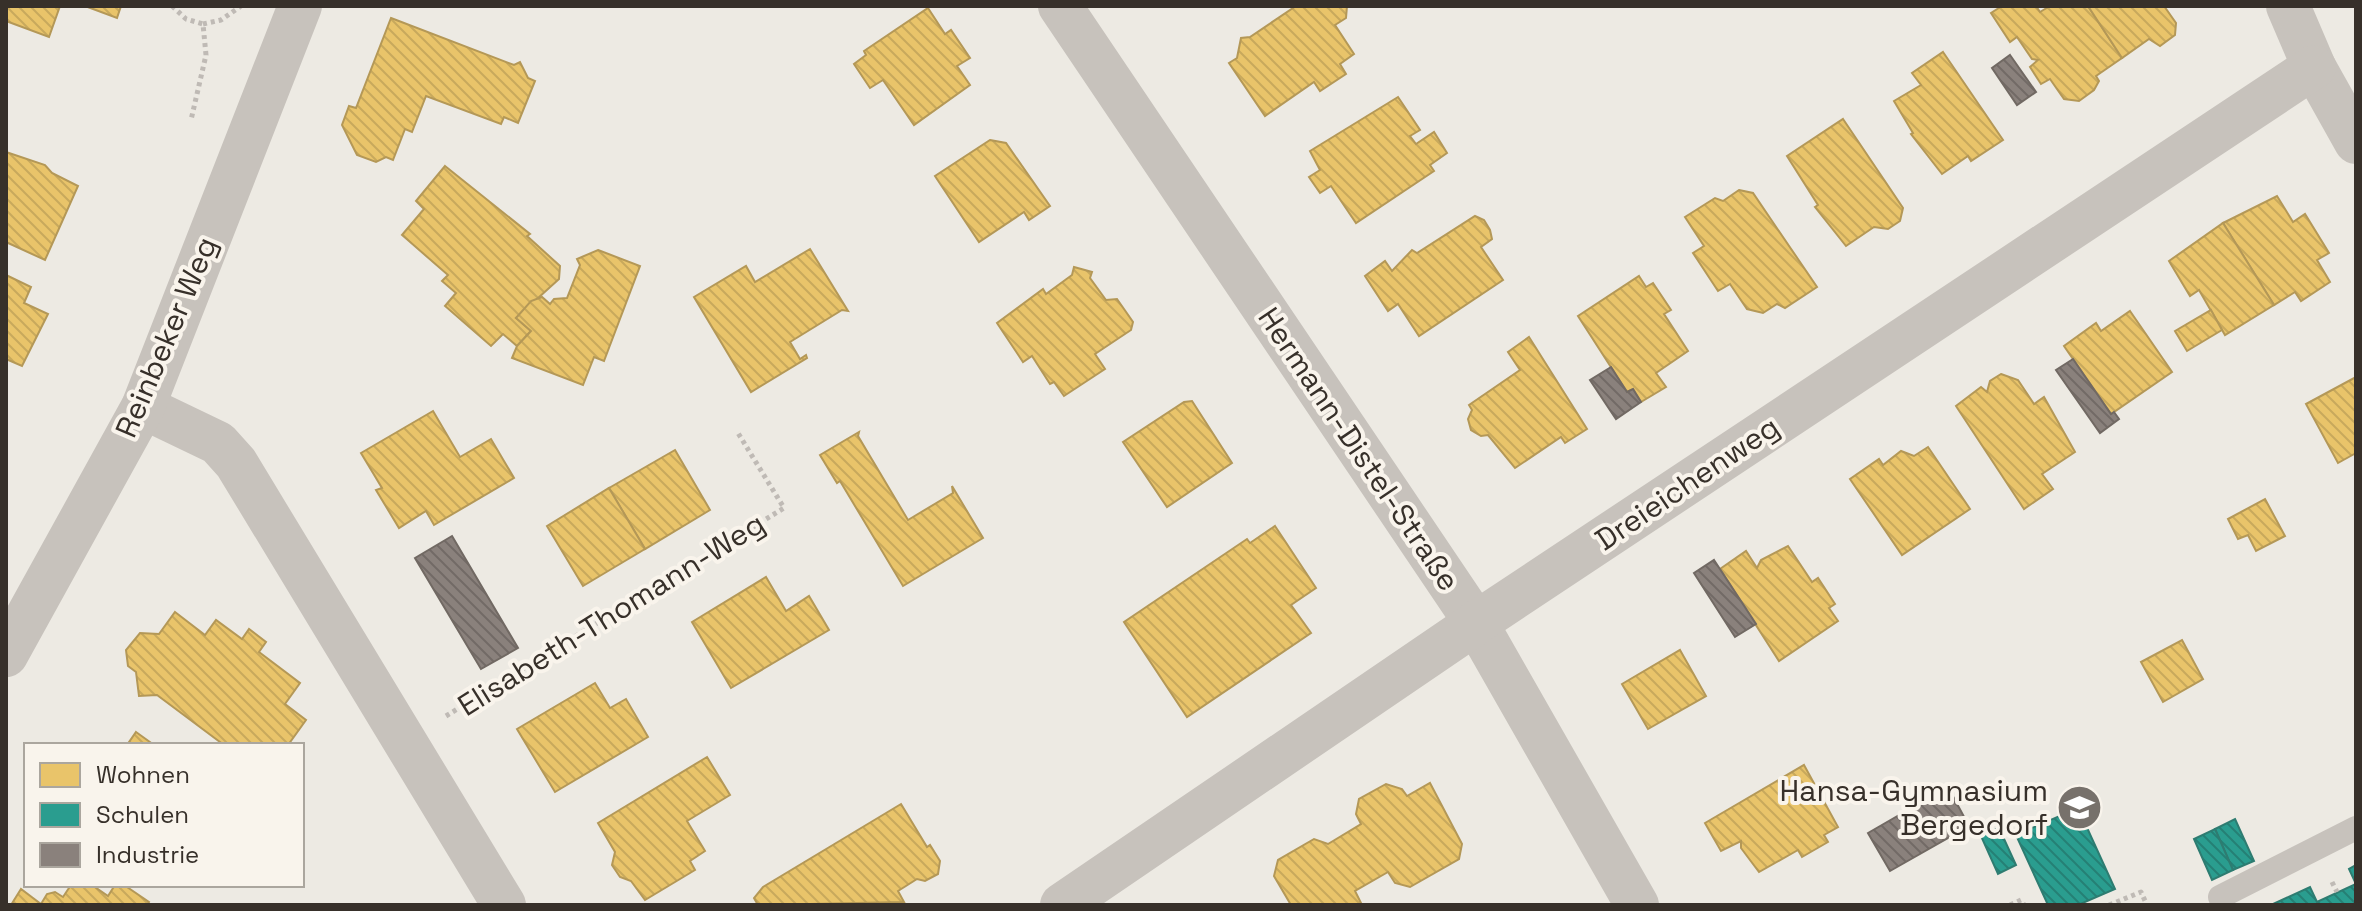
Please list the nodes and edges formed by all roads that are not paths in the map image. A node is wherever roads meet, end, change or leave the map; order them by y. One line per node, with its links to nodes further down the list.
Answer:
1 (300, 6): 6 (street, Reinbeker Weg)
2 (1060, 6): 7 (street, Hermann-Distel-Straße)
3 (2288, 6): 4 (street)
4 (2314, 67): 5 (street); 7 (street, Dreieichenweg)
5 (2356, 142)
6 (143, 407): 8 (street, Reinbeker Weg); 11 (street)
7 (1476, 623): 12 (street, Dreieichenweg); 13 (street, Hermann-Distel-Straße)
8 (6, 655)
9 (2356, 828): 10 (lane)
10 (2220, 897)
11 (504, 905)
12 (1062, 905)
13 (1637, 905)

